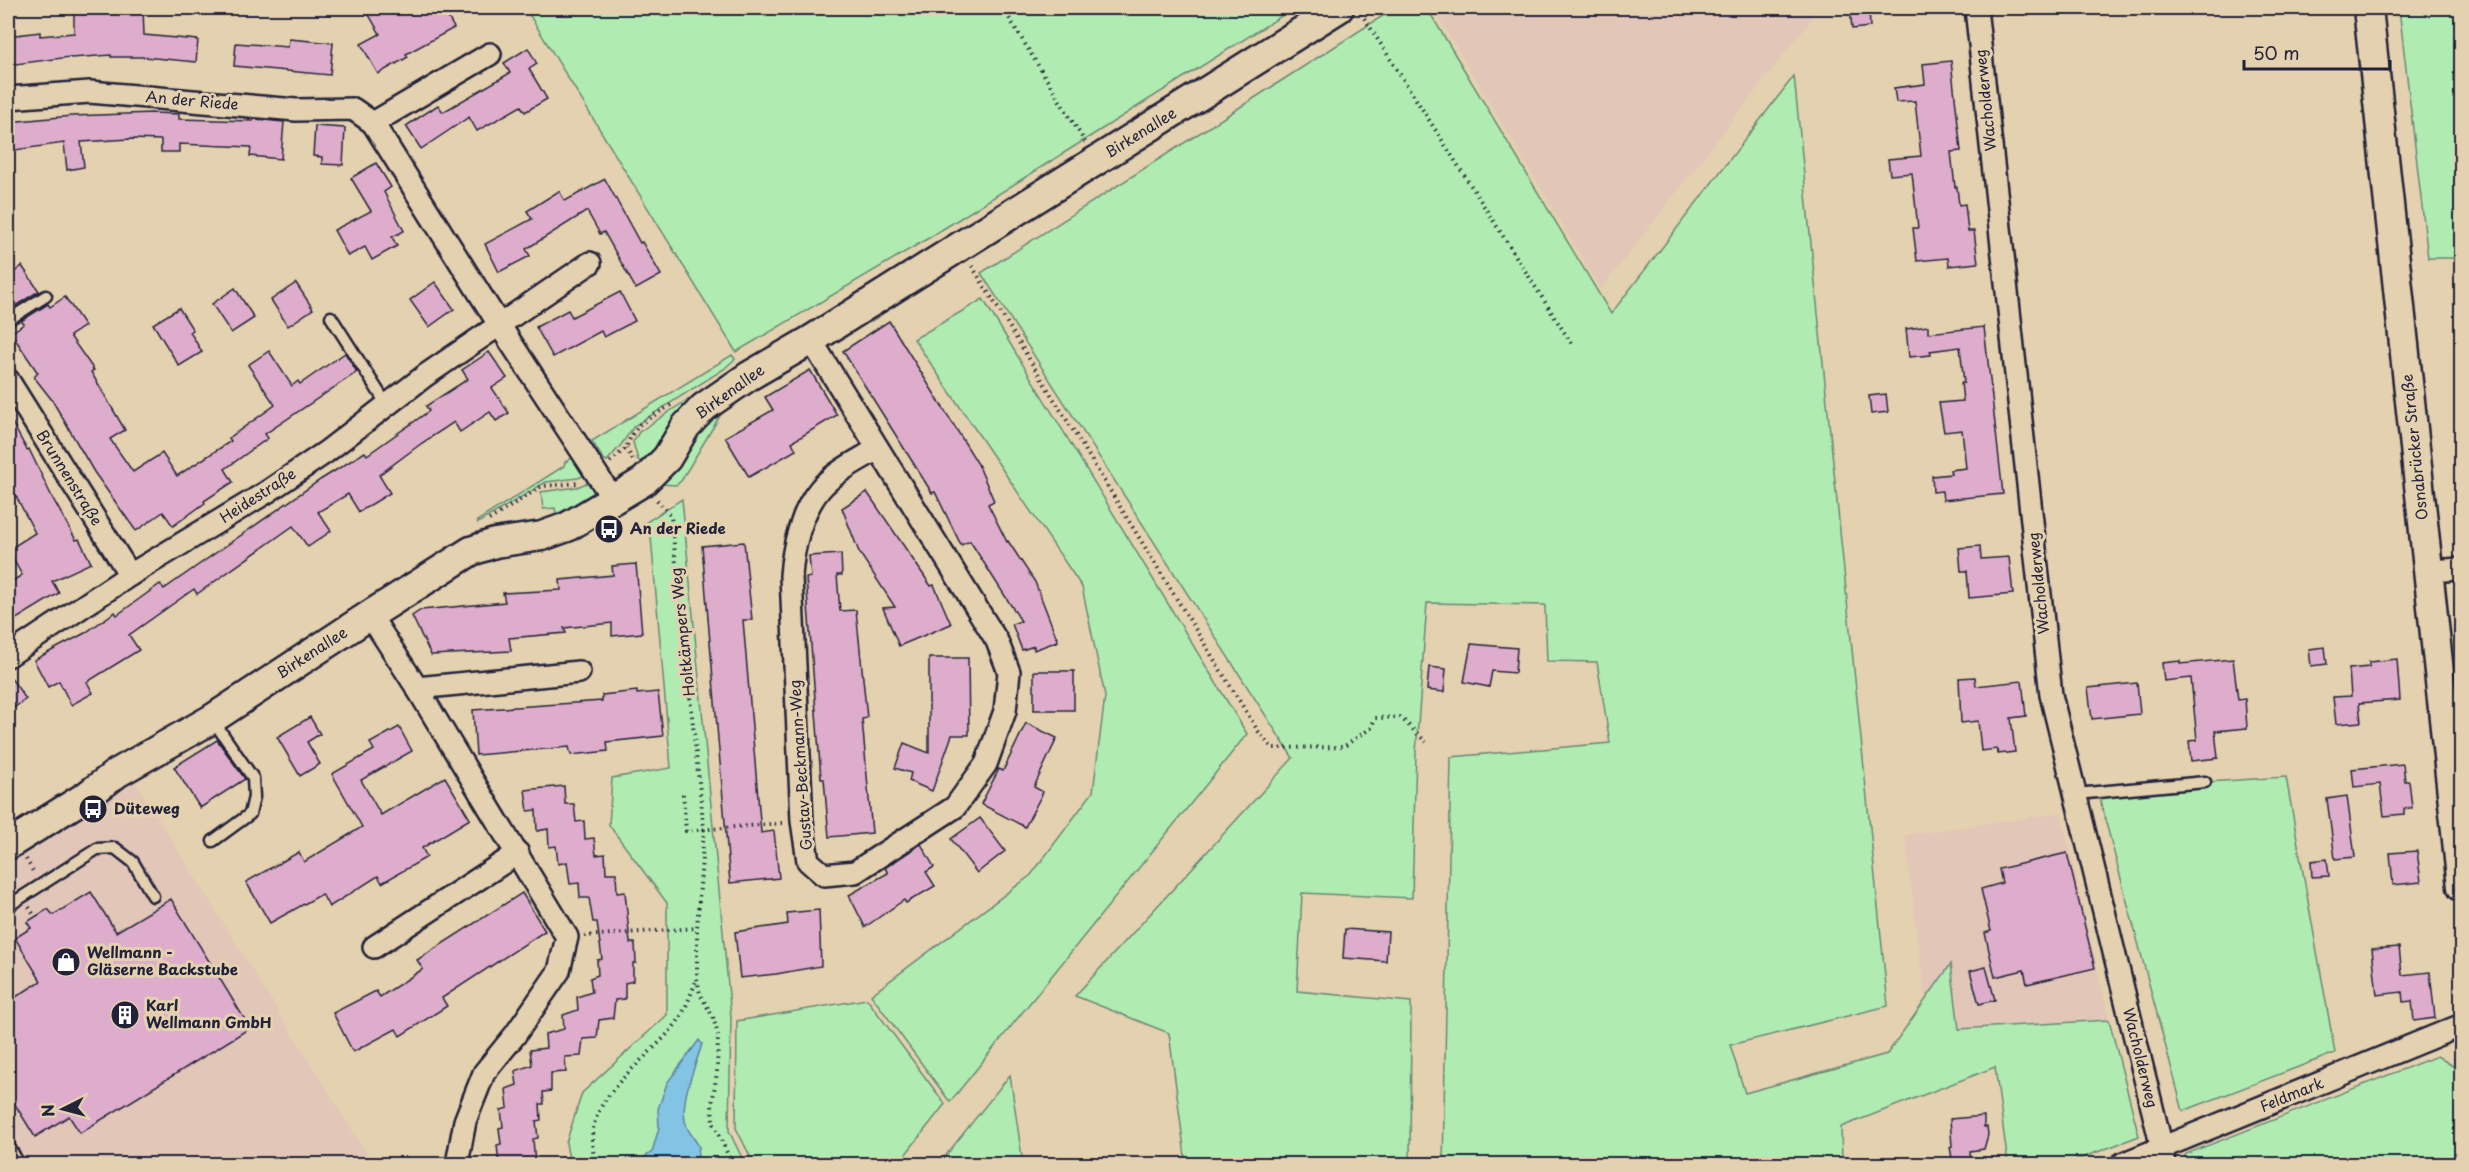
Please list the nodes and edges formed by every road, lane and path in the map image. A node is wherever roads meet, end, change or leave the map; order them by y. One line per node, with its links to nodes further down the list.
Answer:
1 (1003, 8): 9 (path)
2 (1339, 8): 9 (street, Birkenallee)
3 (1358, 8): 17 (path)
4 (1976, 8): 37 (street, Wacholderweg)
5 (2368, 8): 28 (street, Osnabrücker Straße)
6 (490, 54): 8 (street)
7 (8, 98): 8 (street, An der Riede)
8 (373, 123): 15 (street, An der Riede)
9 (1097, 160): 10 (street, Birkenallee)
10 (959, 245): 16 (street, Birkenallee); 35 (path)
11 (590, 263): 15 (street)
12 (46, 296): 14 (lane)
13 (331, 317): 20 (lane)
14 (8, 320)
15 (500, 326): 20 (street, Heidestraße); 23 (street, An der Riede)
16 (811, 340): 22 (street, Gustav-Beckmann-Weg); 24 (street, Birkenallee)
17 (1573, 346)
18 (8, 380): 29 (street, Brunnenstraße)
19 (681, 399): 21 (path, Birkenallee)
20 (387, 405): 29 (street, Heidestraße)
21 (626, 448): 23 (path, Birkenallee); 24 (path, Holtkämpers Weg)
22 (877, 449): 39 (street, Gustav-Beckmann-Weg); 39 (street, Gustav-Beckmann-Weg)
23 (598, 473): 25 (street, An der Riede); 26 (path, Birkenallee)
24 (644, 481): 25 (street, Birkenallee); 40 (path, Holtkämpers Weg)
25 (613, 499): 30 (street, Birkenallee)
26 (481, 524)
27 (2462, 569): 28 (street)
28 (2428, 572): 44 (street, Osnabrücker Straße)
29 (130, 575): 31 (street, Heidestraße)
30 (370, 615): 33 (street); 34 (street, Birkenallee)
31 (8, 656)
32 (579, 672): 33 (street)
33 (417, 688): 43 (street)
34 (212, 719): 41 (lane); 42 (street, Birkenallee)
35 (1426, 742)
36 (2205, 782): 37 (lane)
37 (2076, 794): 53 (street, Wacholderweg)
38 (683, 795): 40 (path)
39 (802, 821): 40 (path)
40 (704, 830): 47 (path, Holtkämpers Weg)
41 (213, 841)
42 (8, 845)
43 (518, 853): 48 (street); 49 (street)
44 (2462, 887)
45 (153, 896): 46 (lane)
46 (9, 900)
47 (697, 928): 48 (path); 50 (path, Holtkämpers Weg)
48 (567, 937): 55 (street)
49 (374, 947)
50 (697, 978): 56 (path, Holtkämpers Weg); 57 (path, Holtkämpers Weg)
51 (2462, 1025): 53 (street, Feldmark)
52 (8, 1145): 54 (lane)
53 (2163, 1156): 58 (street, Feldmark)
54 (19, 1164)
55 (457, 1164)
56 (597, 1164)
57 (732, 1164)
58 (2122, 1164)

